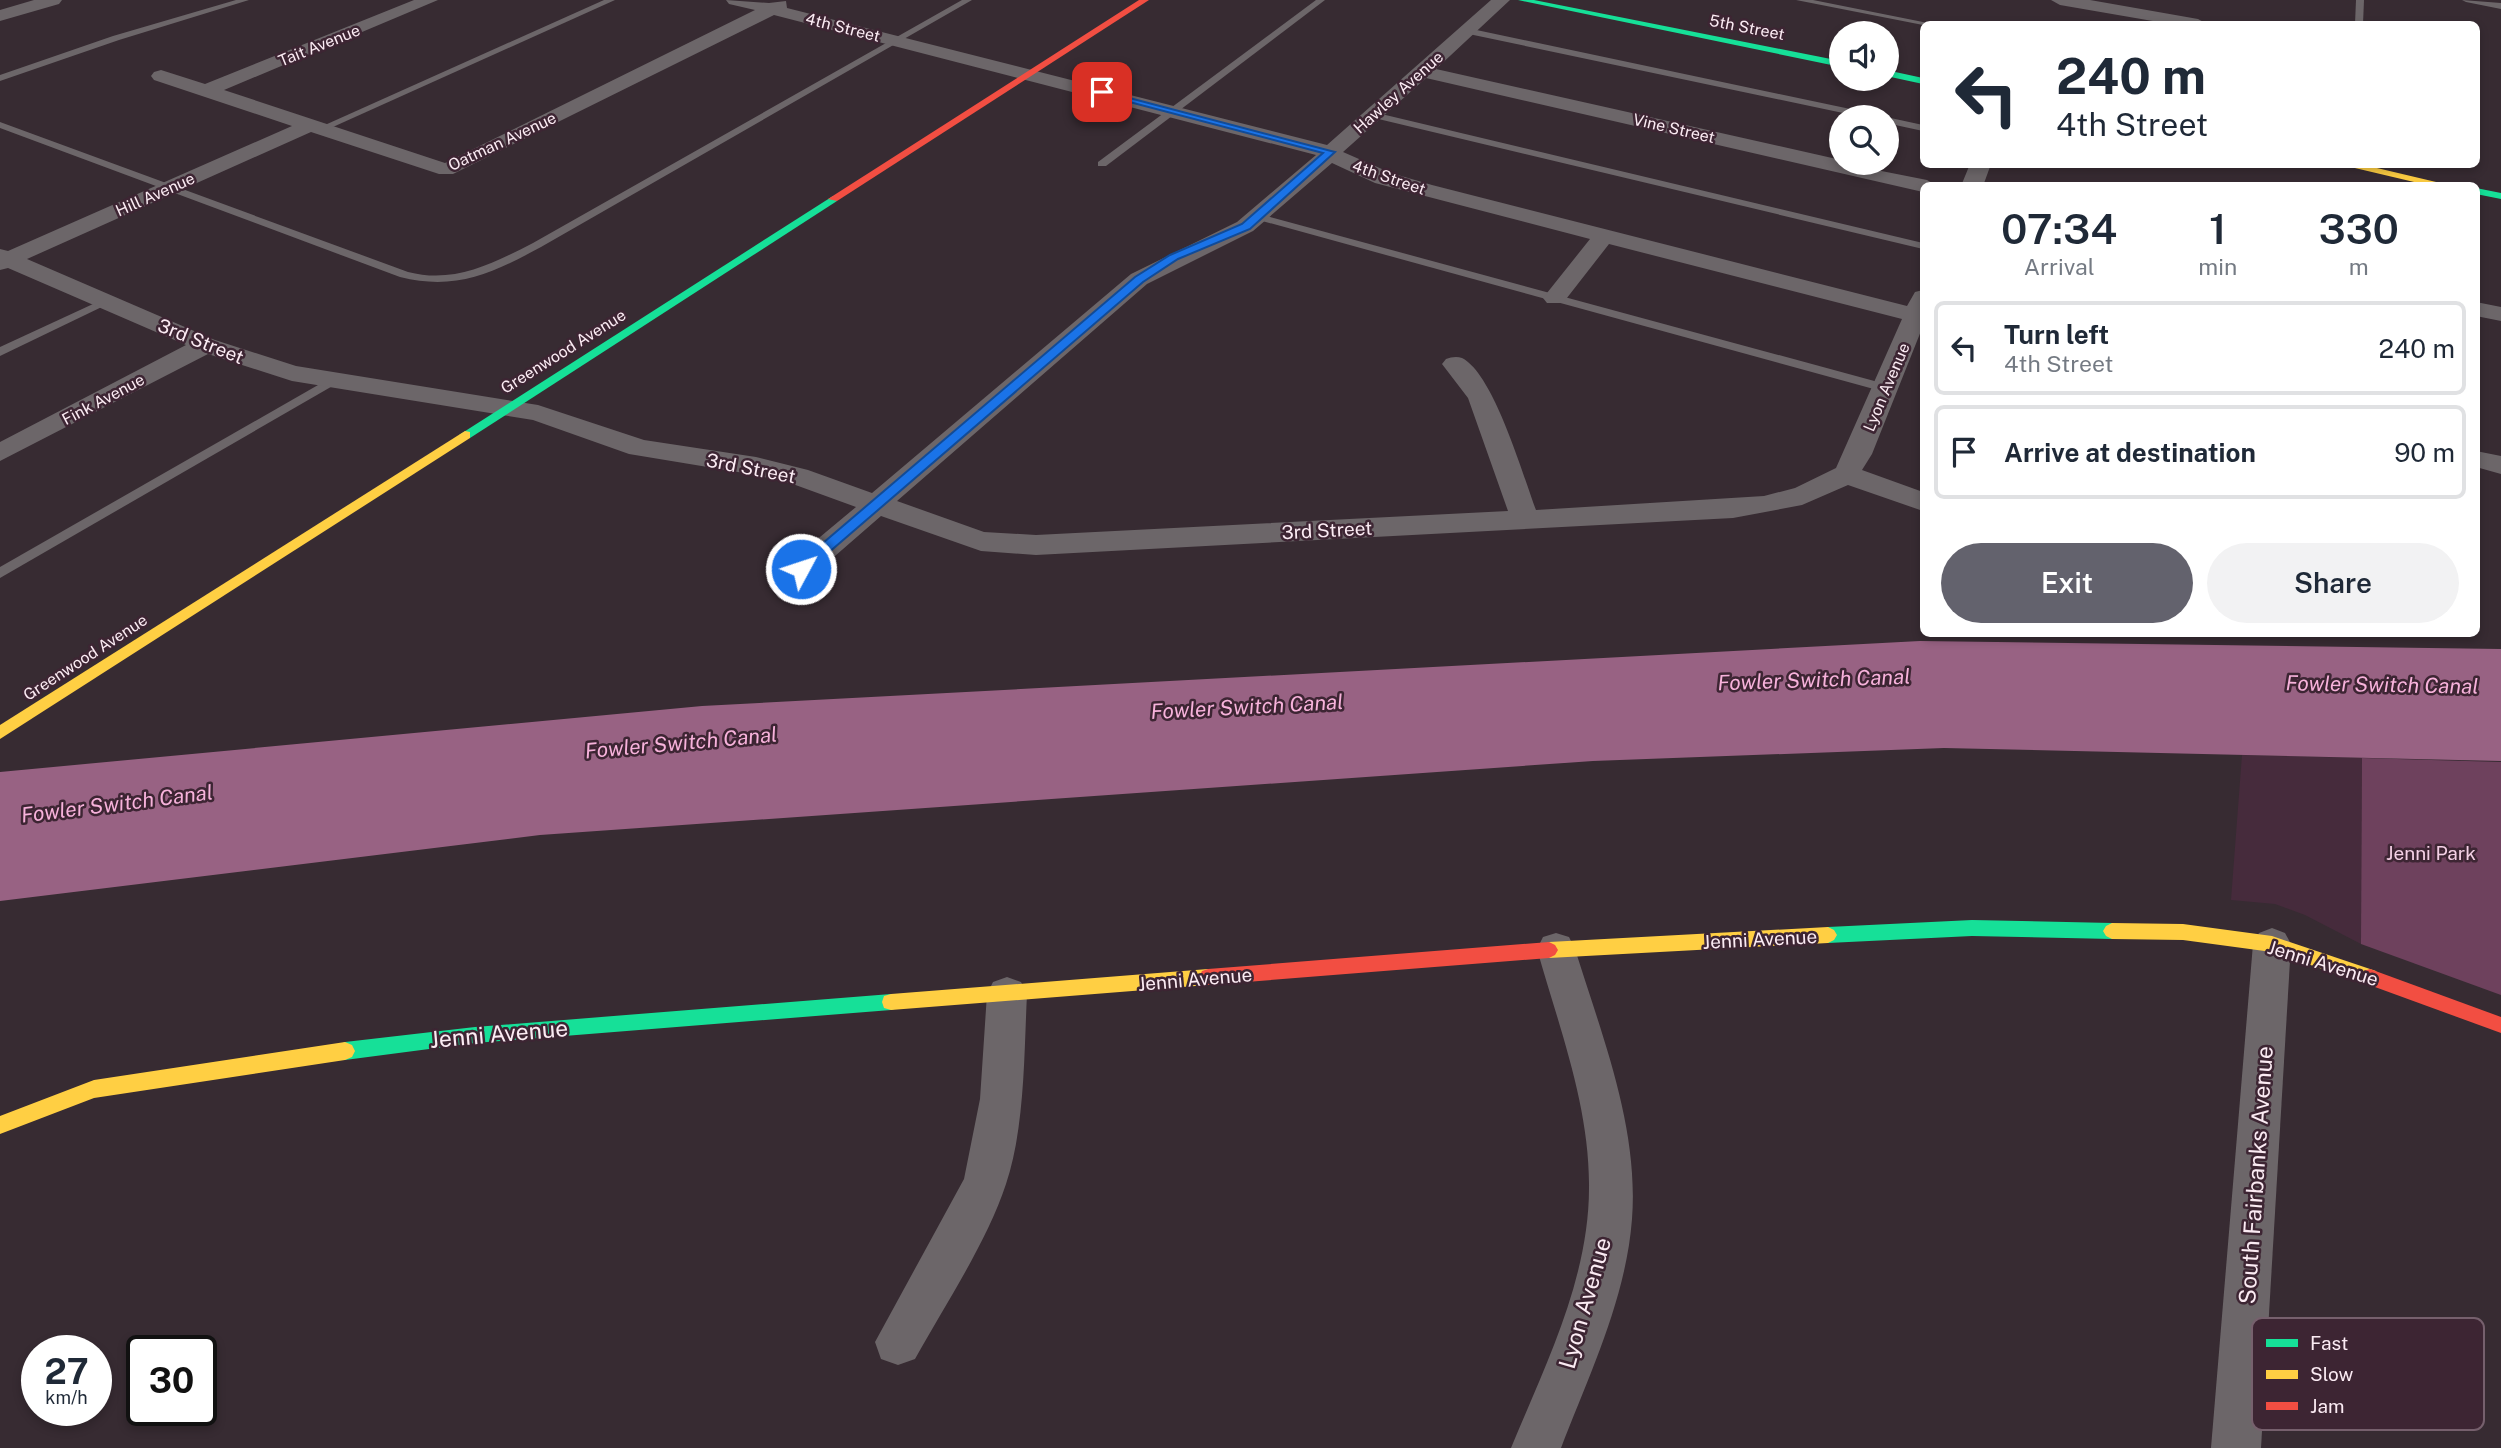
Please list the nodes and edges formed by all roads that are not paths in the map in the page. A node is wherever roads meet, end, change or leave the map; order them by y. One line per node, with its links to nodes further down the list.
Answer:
1 (53, 0): 18 (street)
2 (245, 0): 30 (lane)
3 (429, 0): 32 (street, Tait Avenue)
4 (611, 0): 38 (lane)
5 (735, 0): 16 (street, 4th Street)
6 (968, 0): 24 (lane)
7 (1145, 0): 27 (street, Greenwood Avenue)
8 (1321, 0): 34 (lane)
9 (1501, 0): 23 (street, Hawley Avenue)
10 (1522, 0): 25 (street, 5th Street)
11 (1800, 0): 22 (lane)
12 (2060, 0): 19 (street)
13 (2199, 0): 20 (street)
14 (2360, 0): 21 (lane)
15 (2466, 0): 17 (lane)
16 (781, 5): 24 (street, 4th Street); 38 (street, Oatman Avenue)
17 (2501, 6)
18 (0, 16)
19 (2177, 21)
20 (2195, 21)
21 (2359, 21)
22 (1920, 22)
23 (1467, 31): 26 (street, Hawley Avenue); 33 (lane)
24 (898, 40): 27 (street, 4th Street); 45 (lane)
25 (1829, 62)
26 (1421, 71): 35 (street, Hawley Avenue); 44 (street, Vine Street)
27 (1031, 74): 34 (street, 4th Street); 63 (street, Greenwood Avenue)
28 (1899, 75): 31 (street)
29 (161, 76): 32 (street, Oatman Avenue)
30 (0, 78)
31 (1920, 79)
32 (208, 90): 38 (street, Oatman Avenue)
33 (1829, 107)
34 (1173, 110): 40 (street, 4th Street); 41 (lane)
35 (1373, 114): 40 (street, Hawley Avenue); 50 (lane)
36 (1899, 123): 39 (lane)
37 (0, 125): 45 (lane)
38 (316, 127): 45 (street, Hill Avenue)
39 (1920, 127)
40 (1330, 152): 48 (street, Hawley Avenue); 49 (street, 4th Street)
41 (1101, 164)
42 (2369, 168): 43 (street)
43 (2431, 182)
44 (1920, 184)
45 (169, 188): 51 (street, Hill Avenue)
46 (2480, 192): 47 (street)
47 (2501, 196)
48 (1259, 217): 52 (lane); 69 (street, Hawley Avenue)
49 (1603, 237): 52 (street); 54 (street, 4th Street)
50 (1920, 245)
51 (3, 259): 53 (street, 3rd Street)
52 (1555, 298): 62 (lane)
53 (106, 301): 58 (street, 3rd Street); 59 (lane)
54 (1920, 310)
55 (2480, 310): 57 (street)
56 (1920, 312): 62 (street, Lyon Avenue)
57 (2501, 314)
58 (206, 345): 61 (street, 3rd Street); 64 (street, Fink Avenue)
59 (0, 352)
60 (1455, 363): 70 (street)
61 (332, 381): 63 (street, 3rd Street); 72 (lane)
62 (1885, 388): 67 (street, Lyon Avenue)
63 (507, 407): 69 (street, 3rd Street); 73 (street, Greenwood Avenue)
64 (0, 453)
65 (2480, 460): 66 (street)
66 (2501, 465)
67 (1846, 474): 68 (street); 70 (street, 3rd Street)
68 (1920, 501)
69 (880, 504): 70 (street, 3rd Street); 71 (street, Hawley Avenue)
70 (1525, 520)
71 (801, 569)
72 (0, 573)
73 (0, 733)
74 (2272, 944): 75 (street, Jenni Avenue); 77 (street, Jenni Avenue); 81 (street, South Fairbanks Avenue)
75 (1556, 949): 76 (street, Jenni Avenue); 80 (street, Lyon Avenue)
76 (1007, 994): 78 (street, Jenni Avenue); 79 (street)
77 (2501, 1025)
78 (0, 1125)
79 (898, 1342)
80 (1536, 1448)
81 (2236, 1448)

